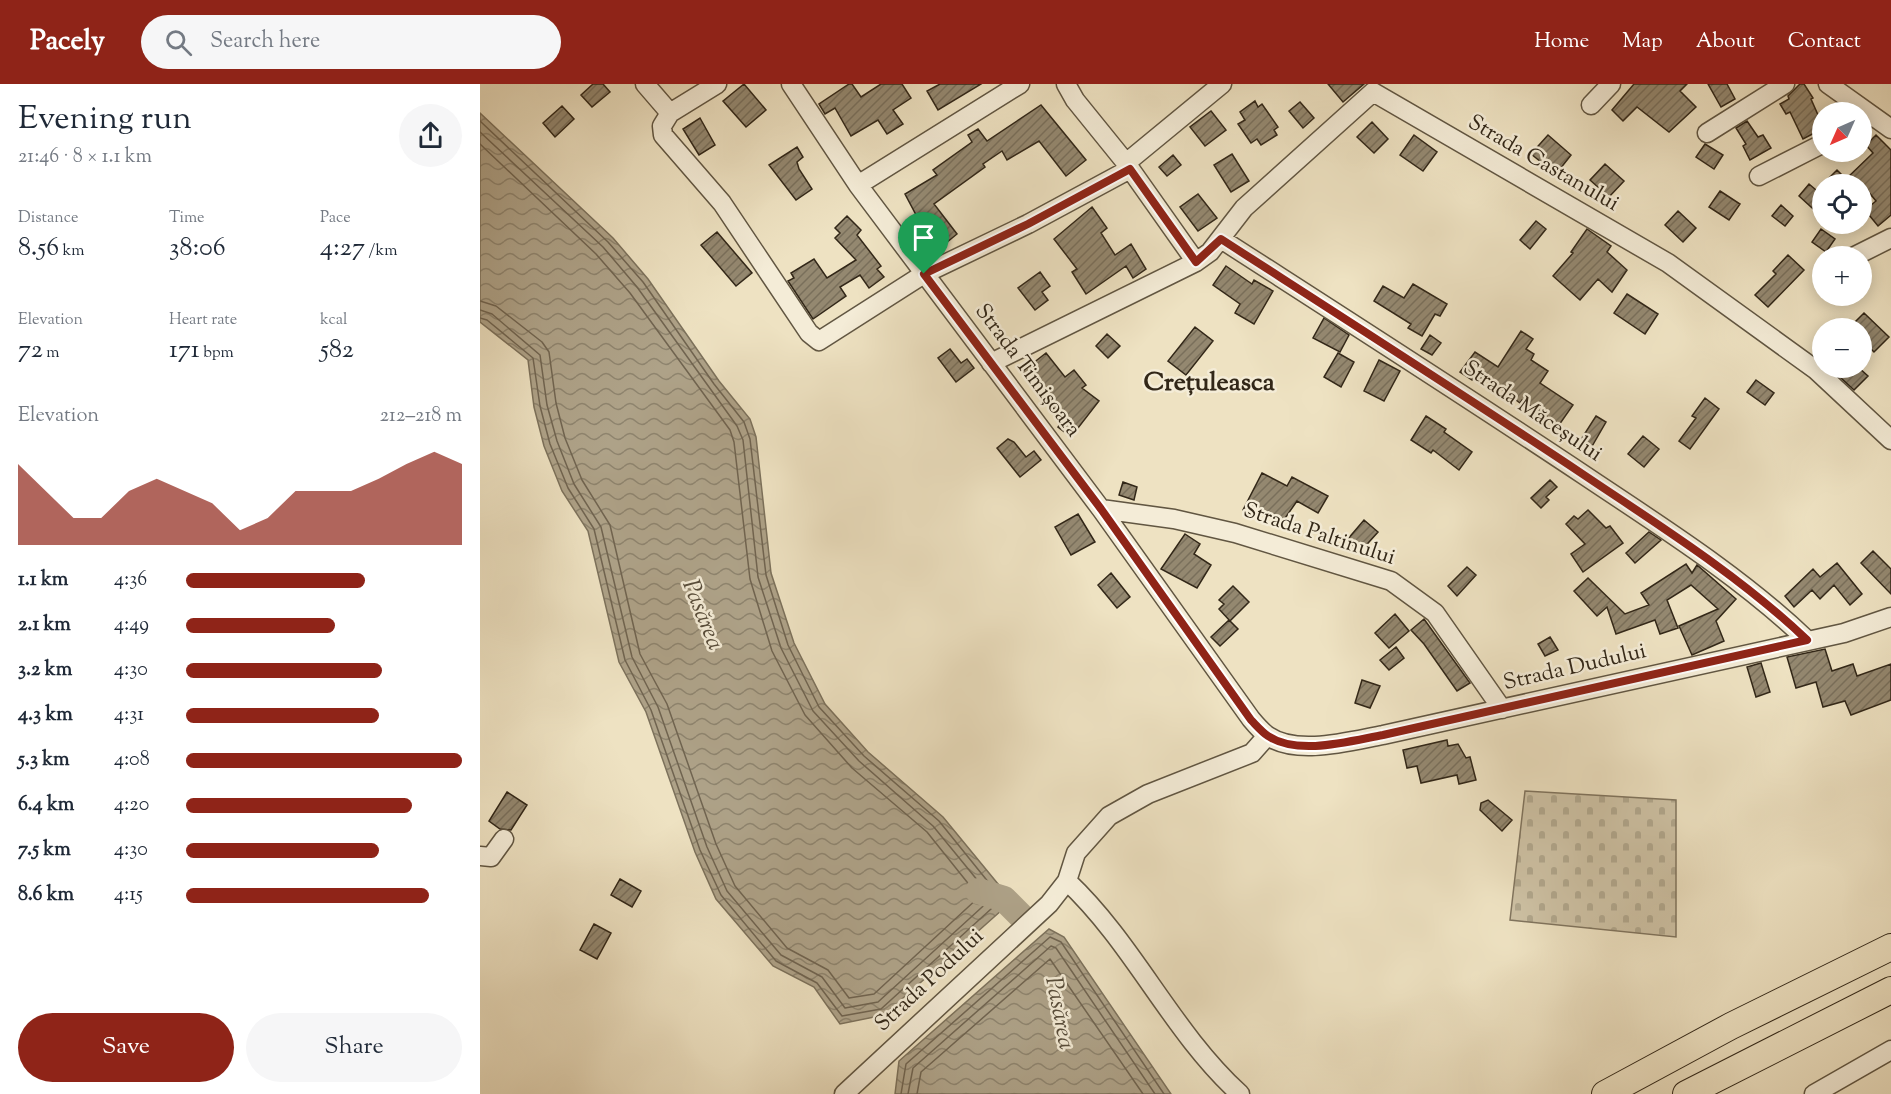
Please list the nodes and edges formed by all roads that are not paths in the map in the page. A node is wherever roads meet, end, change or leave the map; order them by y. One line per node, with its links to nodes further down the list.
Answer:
1 (645, 84): 13 (street)
2 (717, 84): 13 (street)
3 (791, 84): 20 (street, Strada Timișoara)
4 (1020, 84): 20 (street)
5 (1066, 84): 18 (street)
6 (1222, 84): 18 (street)
7 (1611, 84): 12 (street)
8 (1785, 84): 16 (street)
9 (1828, 84): 11 (street)
10 (1373, 88): 22 (street, Strada Castanului); 27 (street, Strada Castanului)
11 (1847, 102)
12 (1591, 105)
13 (670, 113): 25 (street)
14 (1872, 122): 15 (street)
15 (1891, 129)
16 (1707, 133)
17 (1812, 149): 19 (street)
18 (1128, 166): 24 (street); 25 (street)
19 (1759, 176)
20 (858, 185): 25 (street, Strada Timișoara)
21 (1891, 238): 23 (street)
22 (1221, 239): 24 (street, Strada Castanului); 30 (street, Strada Măceșului)
23 (1872, 248)
24 (1196, 262): 26 (street, Strada Castanului)
25 (924, 274): 26 (street, Strada Timișoara)
26 (991, 363): 28 (street, Strada Timișoara)
27 (1891, 440)
28 (1101, 509): 31 (street, Strada Paltinului); 32 (street)
29 (1891, 617): 30 (street, Strada Dudului)
30 (1807, 640): 31 (street, Strada Dudului)
31 (1502, 709): 32 (street, Strada Dudului)
32 (1267, 736): 35 (street)
33 (504, 838): 34 (street)
34 (480, 856)
35 (1069, 874): 39 (street, Strada Podului); 40 (street)
36 (1891, 946): 41 (highway)
37 (1891, 990): 42 (highway)
38 (1891, 1050): 43 (street)
39 (844, 1094)
40 (1240, 1094)
41 (1605, 1094)
42 (1686, 1094)
43 (1814, 1094)

